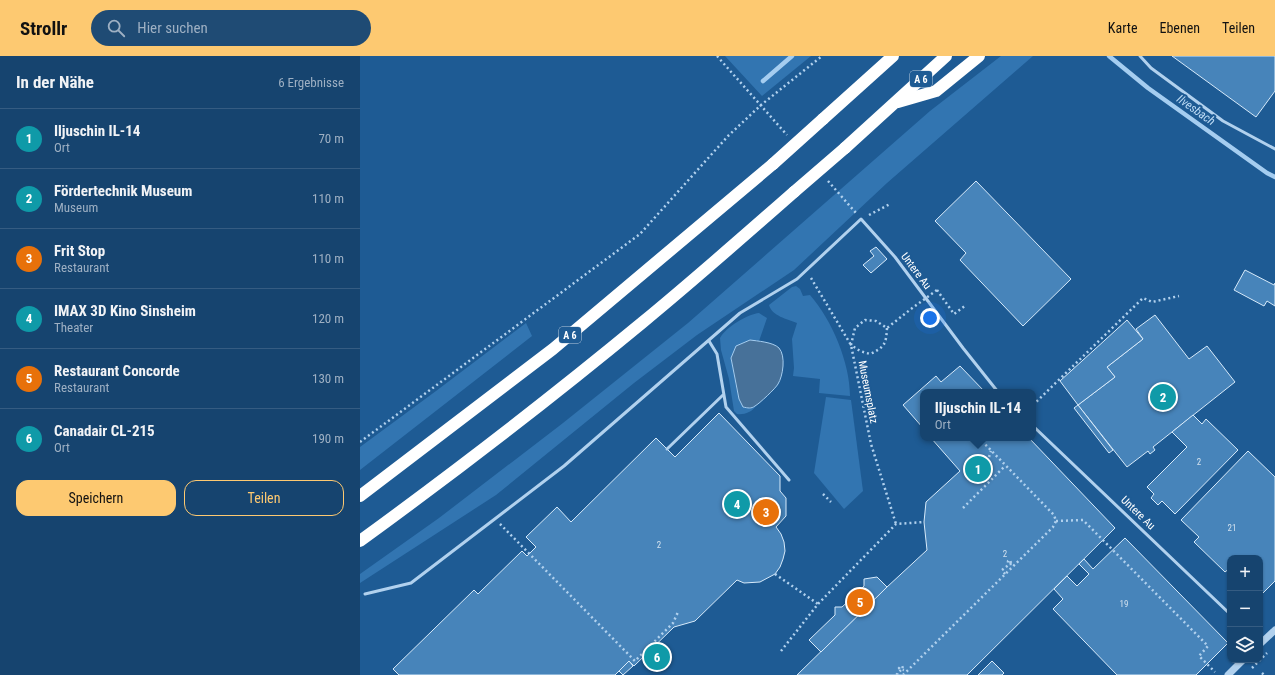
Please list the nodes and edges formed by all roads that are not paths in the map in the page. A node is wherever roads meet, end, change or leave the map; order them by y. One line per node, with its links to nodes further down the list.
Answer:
1 (893, 56): 13 (highway, A 6, bridge)
2 (946, 56): 5 (highway, A 6)
3 (979, 56): 5 (highway)
4 (1140, 56): 6 (lane)
5 (895, 103): 14 (highway, A 6, bridge)
6 (1275, 148)
7 (709, 341): 8 (lane, Untere Au); 9 (lane); 15 (lane)
8 (996, 389)
9 (723, 395): 11 (lane); 12 (lane)
10 (1036, 429): 16 (lane, Untere Au)
11 (667, 449)
12 (789, 480)
13 (360, 496)
14 (360, 541)
15 (365, 594)
16 (1227, 611)
17 (1275, 630): 18 (street)
18 (1263, 640)
19 (1240, 663): 20 (street)
20 (1228, 675)

